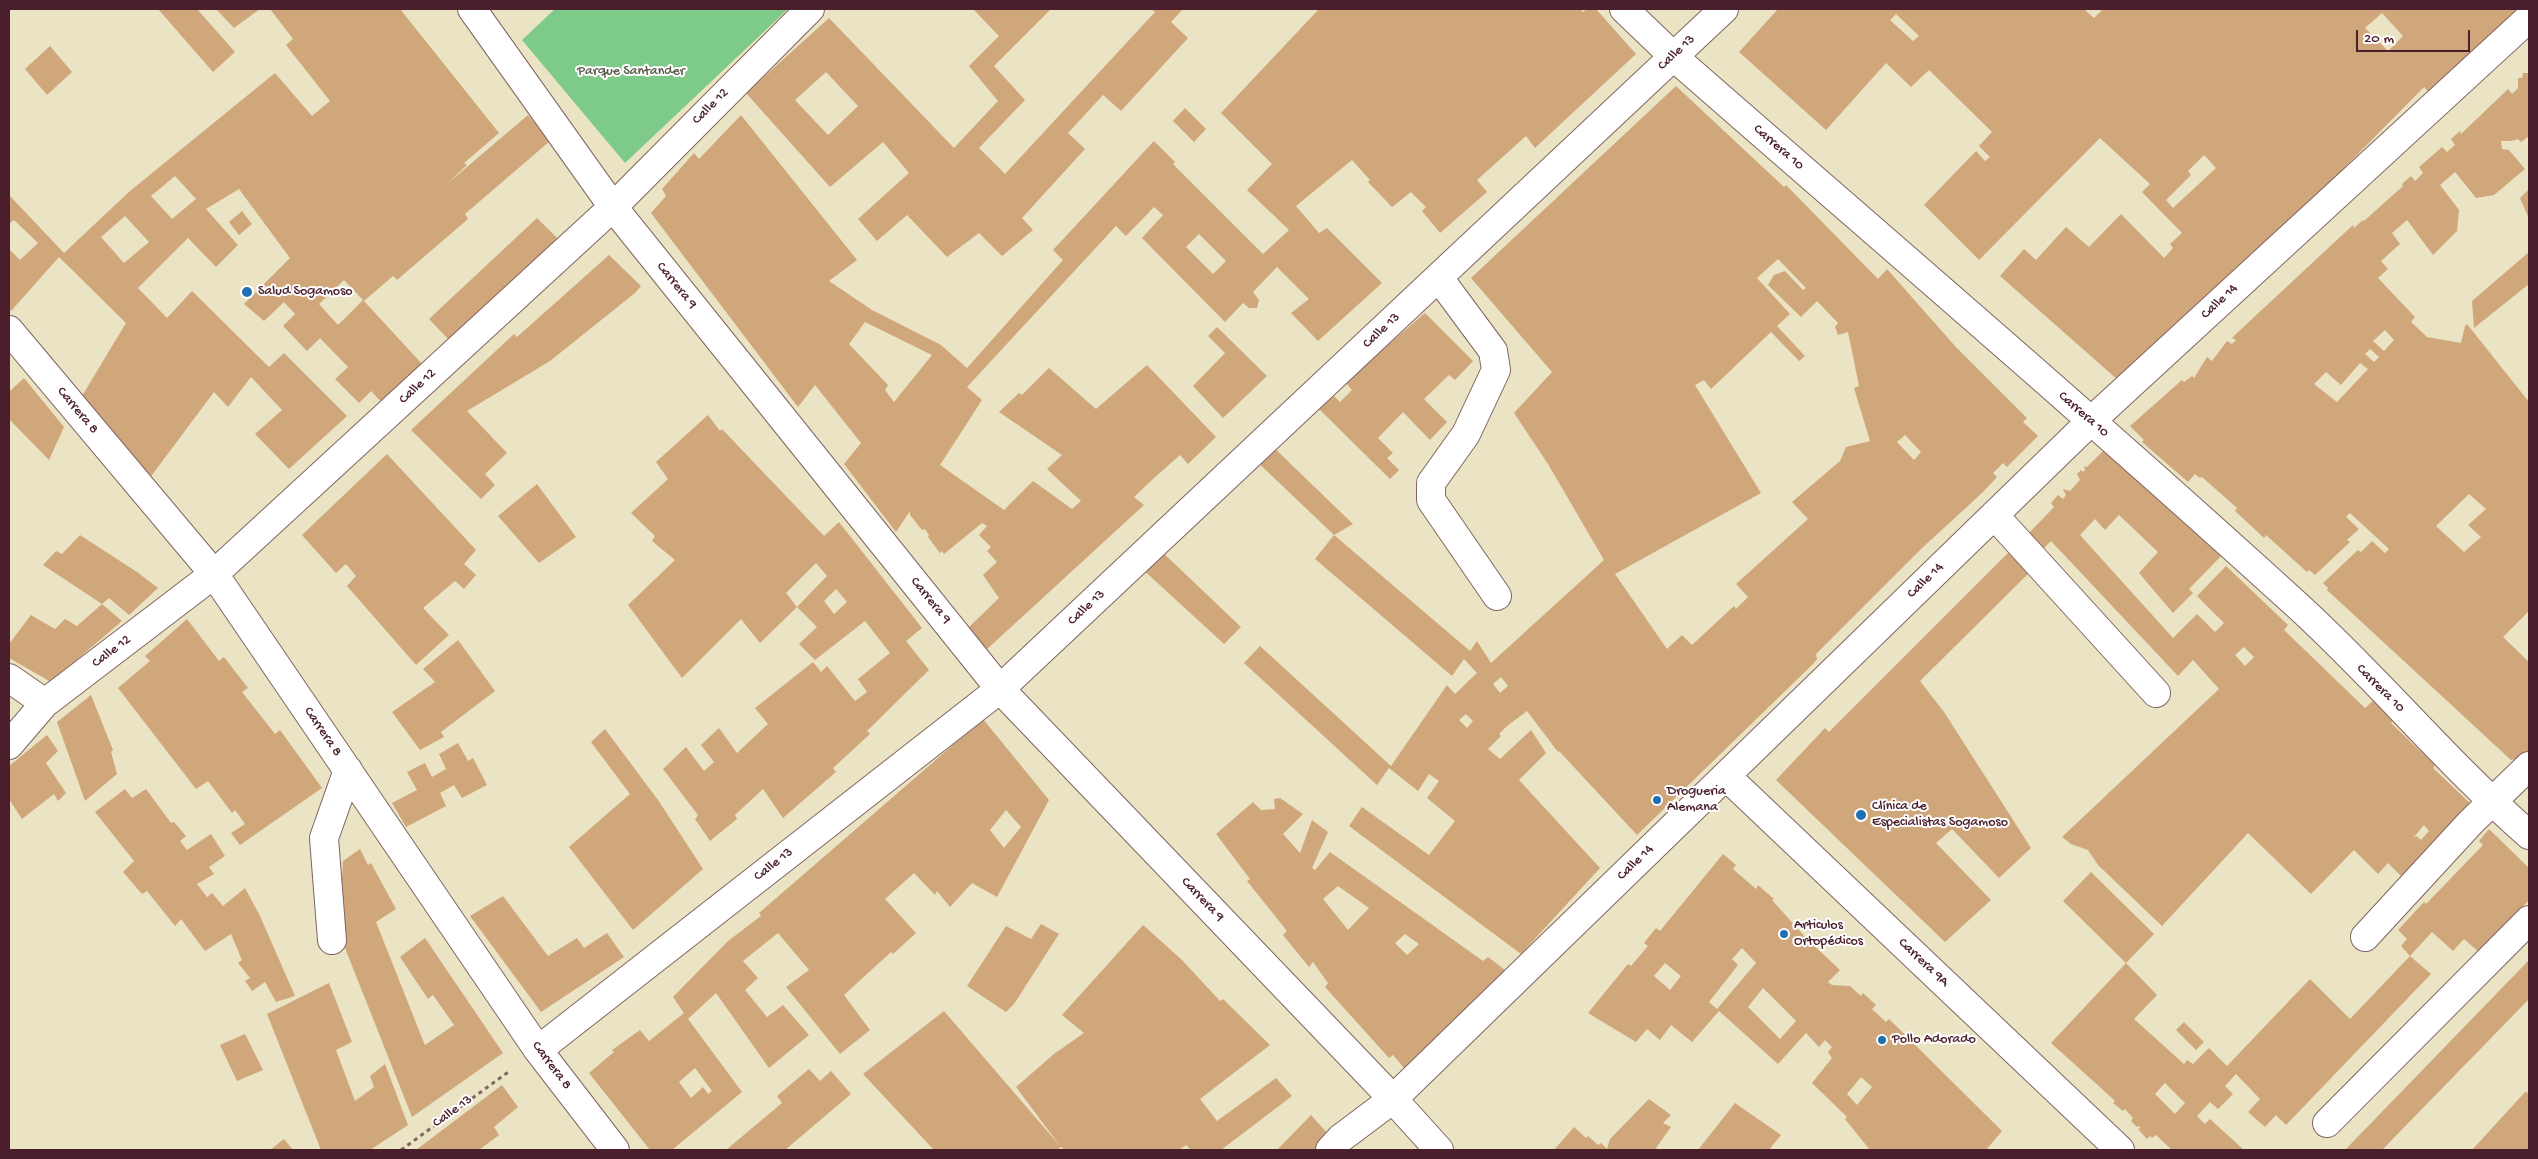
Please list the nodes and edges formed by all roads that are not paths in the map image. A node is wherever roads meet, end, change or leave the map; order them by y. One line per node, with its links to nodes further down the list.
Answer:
1 (472, 9): 7 (street, Carrera 9)
2 (810, 9): 7 (street, Calle 12)
3 (1624, 9): 6 (street, Carrera 10)
4 (1724, 9): 6 (street, Calle 13)
5 (2529, 18): 10 (street, Calle 14)
6 (1674, 57): 8 (street, Calle 13); 10 (street, Carrera 10)
7 (613, 207): 12 (street, Calle 12); 15 (street, Carrera 9)
8 (1443, 274): 13 (street); 15 (street, Calle 13)
9 (9, 330): 12 (street, Carrera 8)
10 (2091, 421): 11 (street, Calle 14); 22 (street, Carrera 10)
11 (1994, 515): 16 (street); 21 (street, Calle 14)
12 (214, 574): 17 (street, Calle 12); 20 (street, Carrera 8)
13 (1497, 596)
14 (9, 678): 17 (street)
15 (1000, 689): 27 (street, Calle 13); 28 (street, Carrera 9)
16 (2156, 693)
17 (46, 703): 18 (street, Calle 12)
18 (9, 745)
19 (2529, 766): 22 (street)
20 (348, 770): 26 (street); 27 (street, Carrera 8)
21 (1726, 776): 28 (street, Calle 14); 33 (street, Carrera 9A)
22 (2492, 803): 23 (street, Carrera 10); 25 (street)
23 (2529, 835)
24 (2529, 920): 29 (street)
25 (2365, 937)
26 (332, 940)
27 (538, 1050): 30 (street, Carrera 8)
28 (1393, 1099): 31 (street, Calle 14); 32 (street, Carrera 9)
29 (2327, 1123)
30 (615, 1150)
31 (1330, 1150)
32 (1439, 1150)
33 (2120, 1150)

